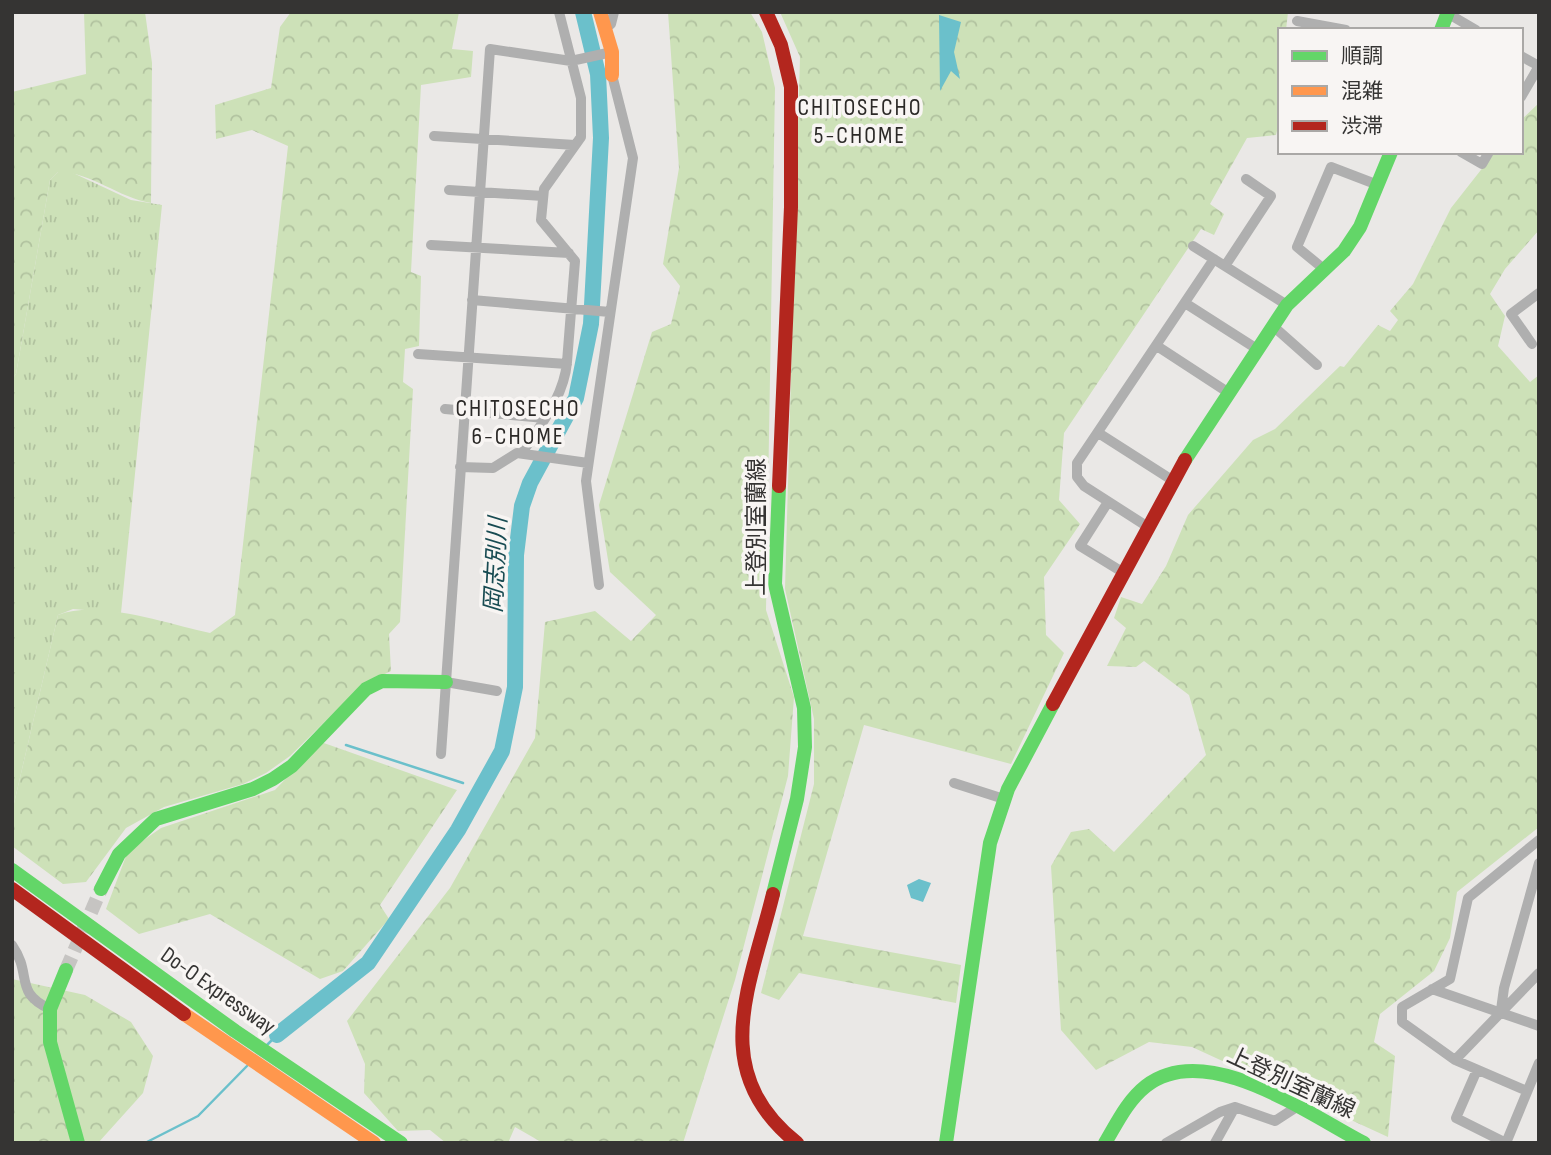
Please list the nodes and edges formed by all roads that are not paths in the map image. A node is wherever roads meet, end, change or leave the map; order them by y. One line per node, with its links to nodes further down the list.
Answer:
1 (559, 12): 12 (street)
2 (600, 12): 7 (main road)
3 (614, 12): 7 (street)
4 (766, 12): 87 (main road, 上登別室蘭線)
5 (1448, 13): 9 (street)
6 (1297, 21): 8 (street)
7 (607, 27): 10 (main road)
8 (1335, 28)
9 (1473, 28)
10 (606, 54): 12 (street); 14 (main road)
11 (1523, 57): 13 (street)
12 (574, 60): 17 (street); 18 (street)
13 (1539, 66): 15 (street)
14 (612, 75): 39 (street)
15 (1523, 94)
16 (434, 136): 17 (street)
17 (483, 139): 18 (street); 25 (street)
18 (575, 145): 26 (street)
19 (1390, 154): 23 (main road)
20 (1464, 154): 21 (street)
21 (1488, 154)
22 (1246, 179): 32 (street)
23 (1378, 186): 33 (main road); 33 (street)
24 (449, 190): 25 (street)
25 (480, 191): 26 (street); 29 (street)
26 (543, 196): 30 (street)
27 (431, 245): 29 (street)
28 (1193, 246): 31 (street)
29 (475, 247): 30 (street); 35 (street)
30 (569, 253): 38 (street)
31 (1214, 259): 32 (street); 36 (street)
32 (1225, 266): 37 (street)
33 (1325, 270): 37 (main road)
34 (1539, 293): 41 (street)
35 (472, 300): 38 (street); 45 (street)
36 (1185, 303): 42 (street); 43 (street)
37 (1287, 305): 40 (main road)
38 (570, 310): 39 (street); 46 (street)
39 (606, 312): 54 (street)
40 (1273, 326): 43 (main road); 47 (street)
41 (1532, 344)
42 (1157, 346): 48 (street); 52 (street)
43 (1257, 349): 48 (main road)
44 (418, 354): 45 (street)
45 (468, 358): 46 (street); 50 (street)
46 (567, 364): 51 (street)
47 (1317, 365)
48 (1229, 393): 56 (main road)
49 (445, 409): 50 (street)
50 (464, 411): 51 (street); 55 (street)
51 (545, 418): 53 (street)
52 (1100, 434): 56 (street); 57 (street)
53 (525, 453): 54 (street); 55 (street)
54 (588, 463): 60 (street)
55 (460, 467): 61 (street)
56 (1172, 480): 58 (main road)
57 (1108, 502): 58 (street); 59 (street)
58 (1148, 527): 59 (main road)
59 (1124, 573): 65 (main road)
60 (599, 584)
61 (446, 682): 62 (street); 63 (street); 70 (main road)
62 (497, 691)
63 (440, 754)
64 (954, 783): 65 (street)
65 (1004, 799): 88 (main road)
66 (1539, 840): 74 (street)
67 (1539, 863): 76 (street)
68 (12, 870): 86 (main road, Do-O Expressway)
69 (12, 889): 85 (main road, Do-O Expressway)
70 (101, 889)
71 (12, 945): 75 (street)
72 (66, 970): 75 (main road)
73 (1539, 973): 76 (street)
74 (1432, 989): 76 (street); 78 (street)
75 (50, 1009): 84 (main road)
76 (1501, 1010): 77 (street); 78 (street)
77 (1539, 1026)
78 (1455, 1060): 80 (street)
79 (1539, 1063): 81 (street)
80 (1477, 1070): 81 (street); 93 (street)
81 (1527, 1091): 93 (street)
82 (1235, 1107): 83 (street); 90 (street); 91 (street)
83 (1295, 1108): 89 (main road, 上登別室蘭線); 92 (main road, 上登別室蘭線)
84 (78, 1143)
85 (374, 1143)
86 (401, 1143)
87 (797, 1143)
88 (946, 1143)
89 (1105, 1143)
90 (1166, 1143)
91 (1215, 1143)
92 (1364, 1143)
93 (1506, 1143)

